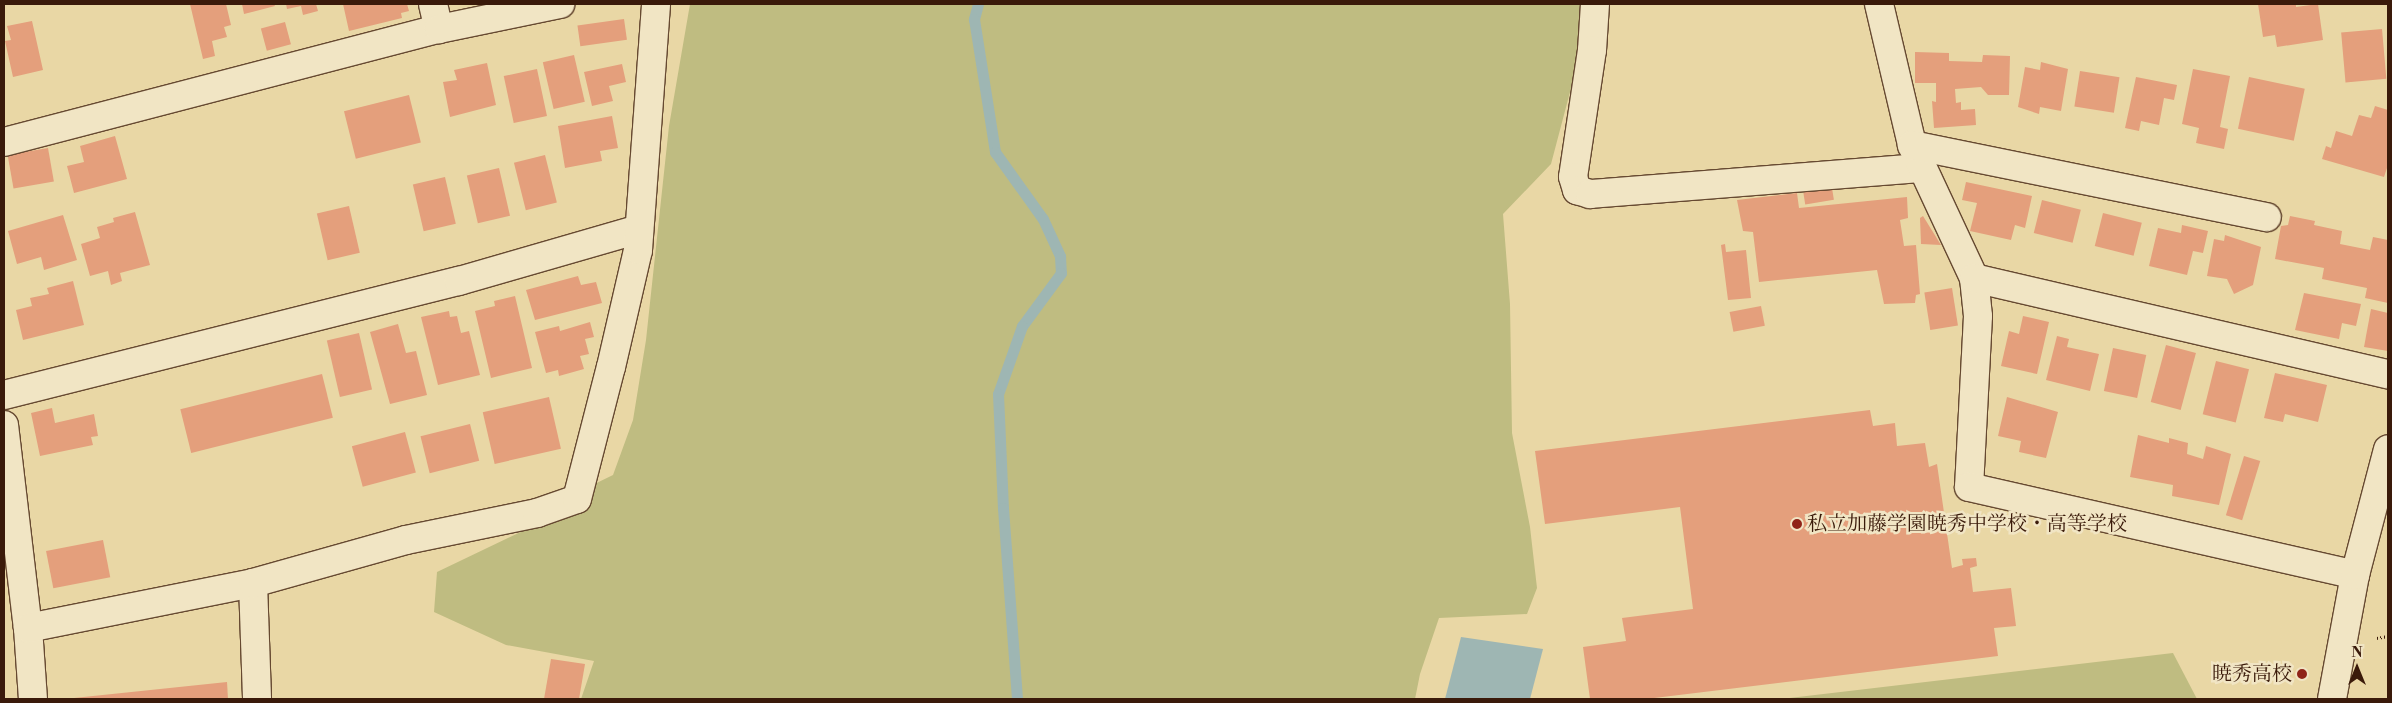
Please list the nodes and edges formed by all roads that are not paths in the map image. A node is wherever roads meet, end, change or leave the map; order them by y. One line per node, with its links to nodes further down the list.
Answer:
1 (560, 4): 5 (street)
2 (656, 4): 9 (street)
3 (1595, 4): 7 (street)
4 (1879, 4): 7 (street)
5 (436, 16): 6 (street)
6 (4, 142)
7 (1917, 156): 8 (street); 10 (street)
8 (2267, 217)
9 (639, 229): 12 (street); 16 (street)
10 (1974, 278): 11 (street); 15 (street)
11 (2388, 374)
12 (4, 395)
13 (4, 425): 17 (street)
14 (2388, 449): 15 (street)
15 (2355, 575): 20 (street)
16 (253, 583): 17 (street); 19 (street)
17 (28, 628): 18 (street)
18 (33, 699)
19 (257, 699)
20 (2332, 699)

